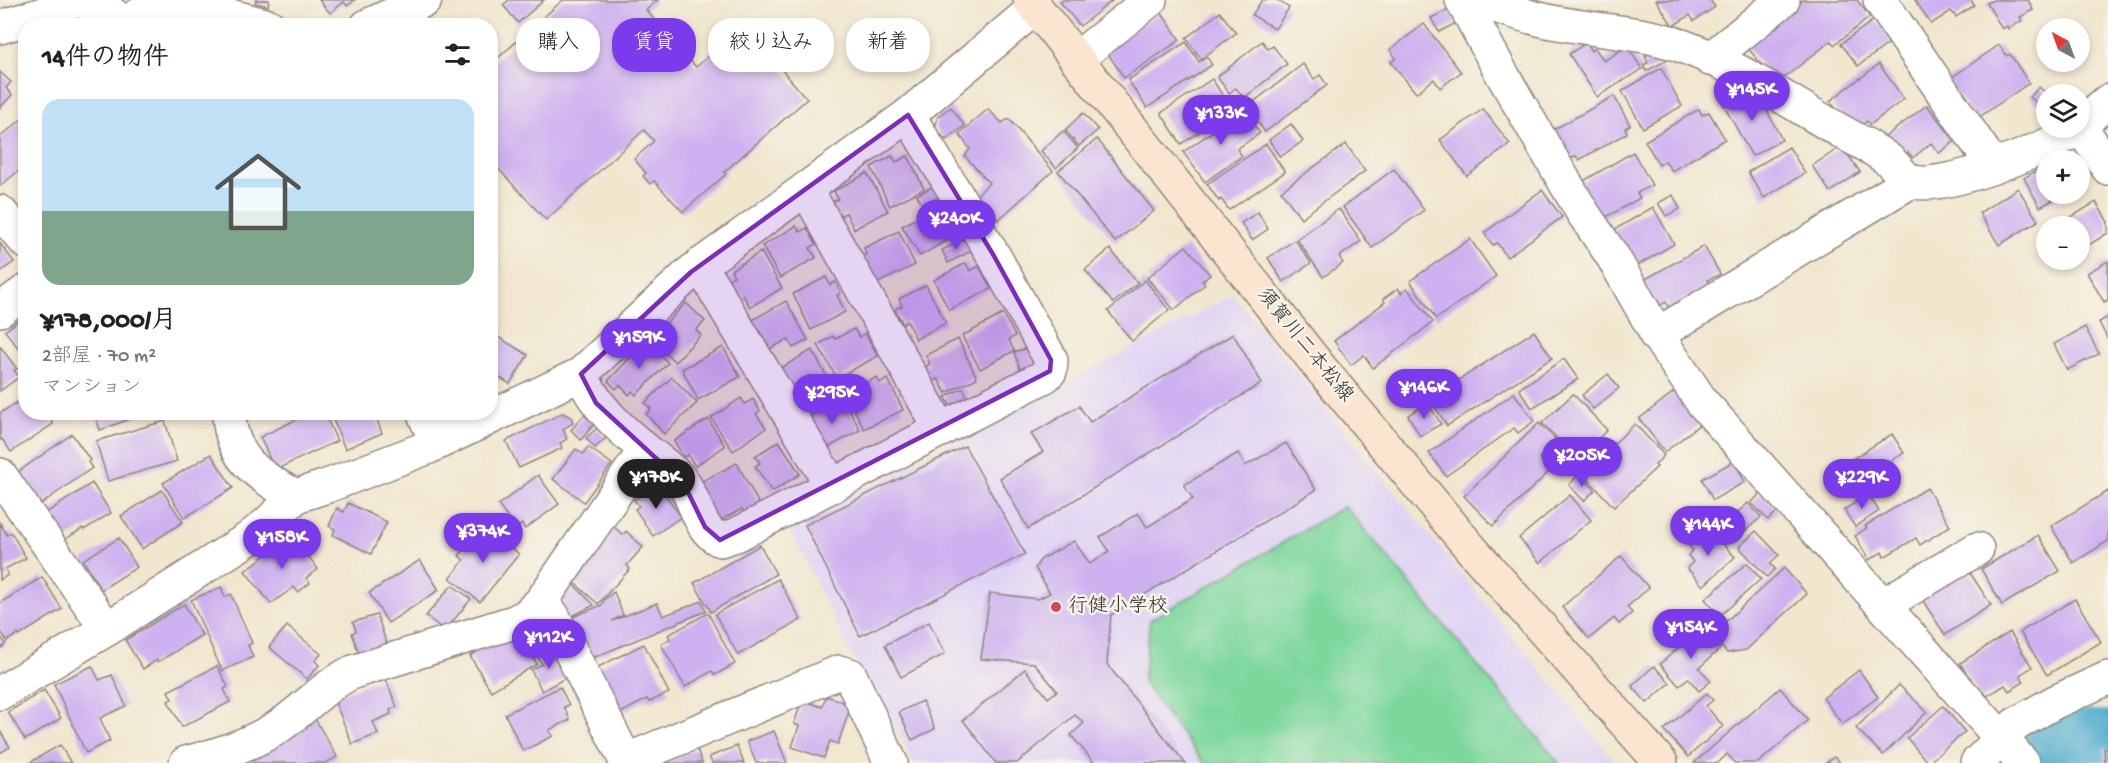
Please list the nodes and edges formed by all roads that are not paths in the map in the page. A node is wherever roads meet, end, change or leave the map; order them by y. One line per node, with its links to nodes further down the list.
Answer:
1 (76, 0): 8 (street); 9 (street)
2 (425, 0): 12 (street)
3 (1150, 0): 15 (street)
4 (1783, 0): 16 (street)
5 (1880, 0): 22 (street)
6 (1463, 2): 16 (street); 31 (street)
7 (1033, 4): 15 (main road, 須賀川二本松線); 18 (street)
8 (30, 18)
9 (118, 18)
10 (135, 18): 11 (street)
11 (232, 18)
12 (385, 18)
13 (18, 22): 14 (street)
14 (0, 27)
15 (1076, 59): 53 (main road, 須賀川二本松線)
16 (1710, 59): 24 (street)
17 (2108, 101): 19 (street)
18 (908, 116): 25 (street); 37 (street)
19 (2090, 117)
20 (2063, 138): 22 (street)
21 (2087, 138): 23 (street)
22 (1994, 167): 24 (street)
23 (2108, 168)
24 (1911, 181): 31 (street)
25 (806, 189): 28 (street); 37 (street)
26 (0, 212): 27 (street)
27 (18, 233)
28 (700, 265): 32 (street); 40 (street)
29 (18, 297): 30 (street)
30 (0, 310)
31 (1656, 334): 45 (street)
32 (581, 374): 33 (street); 39 (street)
33 (498, 413)
34 (229, 420): 42 (street)
35 (427, 420): 38 (street)
36 (484, 420): 38 (street)
37 (941, 430): 40 (street)
38 (437, 442): 42 (street)
39 (645, 450): 40 (street); 44 (street)
40 (832, 486)
41 (4, 489): 46 (street)
42 (296, 496): 46 (street)
43 (1977, 549): 45 (street)
44 (541, 602): 50 (street); 51 (street)
45 (1883, 605): 49 (street)
46 (107, 629): 48 (street)
47 (2108, 678): 49 (street)
48 (0, 693)
49 (2001, 737): 54 (street); 55 (street)
50 (626, 762): 52 (street)
51 (186, 763)
52 (891, 763)
53 (1661, 763)
54 (1977, 763)
55 (2023, 763)

